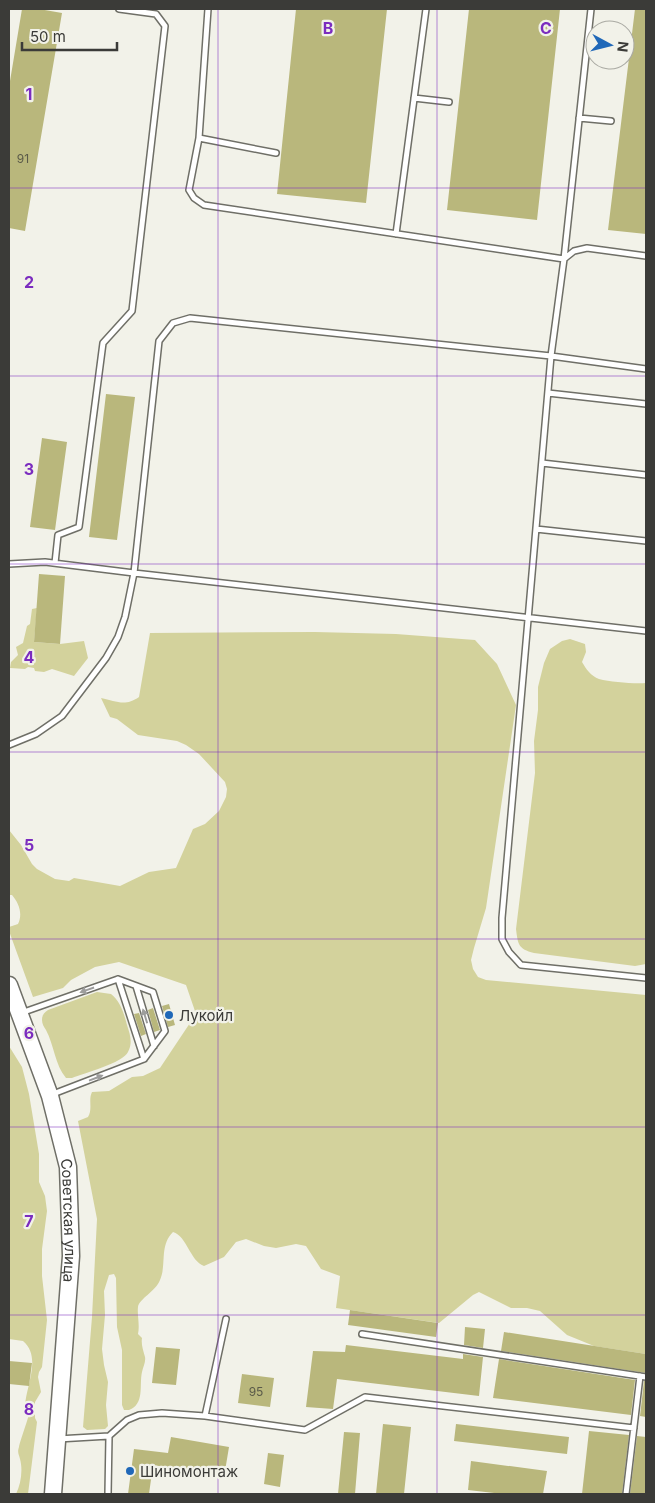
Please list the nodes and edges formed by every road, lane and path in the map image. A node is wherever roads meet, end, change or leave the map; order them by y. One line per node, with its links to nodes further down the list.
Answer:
1 (119, 9): 22 (lane)
2 (208, 9): 9 (lane)
3 (426, 9): 5 (lane)
4 (591, 9): 7 (lane)
5 (414, 98): 6 (lane); 11 (lane)
6 (449, 102)
7 (579, 118): 8 (lane); 13 (lane)
8 (611, 122)
9 (199, 138): 10 (lane); 11 (lane)
10 (276, 153)
11 (396, 234): 13 (lane)
12 (646, 256): 13 (lane)
13 (564, 259): 14 (lane)
14 (551, 356): 15 (lane); 16 (lane); 24 (lane)
15 (646, 369)
16 (548, 393): 17 (lane); 18 (lane)
17 (646, 404)
18 (542, 463): 19 (lane); 20 (lane)
19 (646, 475)
20 (536, 529): 21 (lane); 25 (lane)
21 (646, 541)
22 (55, 563): 23 (lane); 24 (lane)
23 (9, 564)
24 (134, 574): 25 (lane); 27 (lane)
25 (529, 617): 26 (lane); 28 (lane)
26 (646, 631)
27 (9, 745)
28 (646, 978)
29 (118, 979): 31 (lane); 32 (lane, one-way to 32); 34 (lane)
30 (9, 985): 32 (main road, Советская улица)
31 (136, 986): 33 (lane, one-way to 31); 33 (lane)
32 (20, 1013): 35 (main road, Советская улица)
33 (154, 1046): 34 (lane)
34 (144, 1059): 35 (lane, one-way to 34)
35 (50, 1096): 43 (main road, Советская улица)
36 (226, 1319): 40 (lane)
37 (362, 1334): 38 (lane)
38 (640, 1376): 39 (lane); 41 (lane)
39 (646, 1376)
40 (205, 1416): 41 (lane); 42 (lane)
41 (634, 1428): 46 (lane)
42 (110, 1436): 43 (lane); 45 (lane)
43 (56, 1440): 44 (main road, Советская улица)
44 (53, 1494)
45 (108, 1494)
46 (626, 1494)

